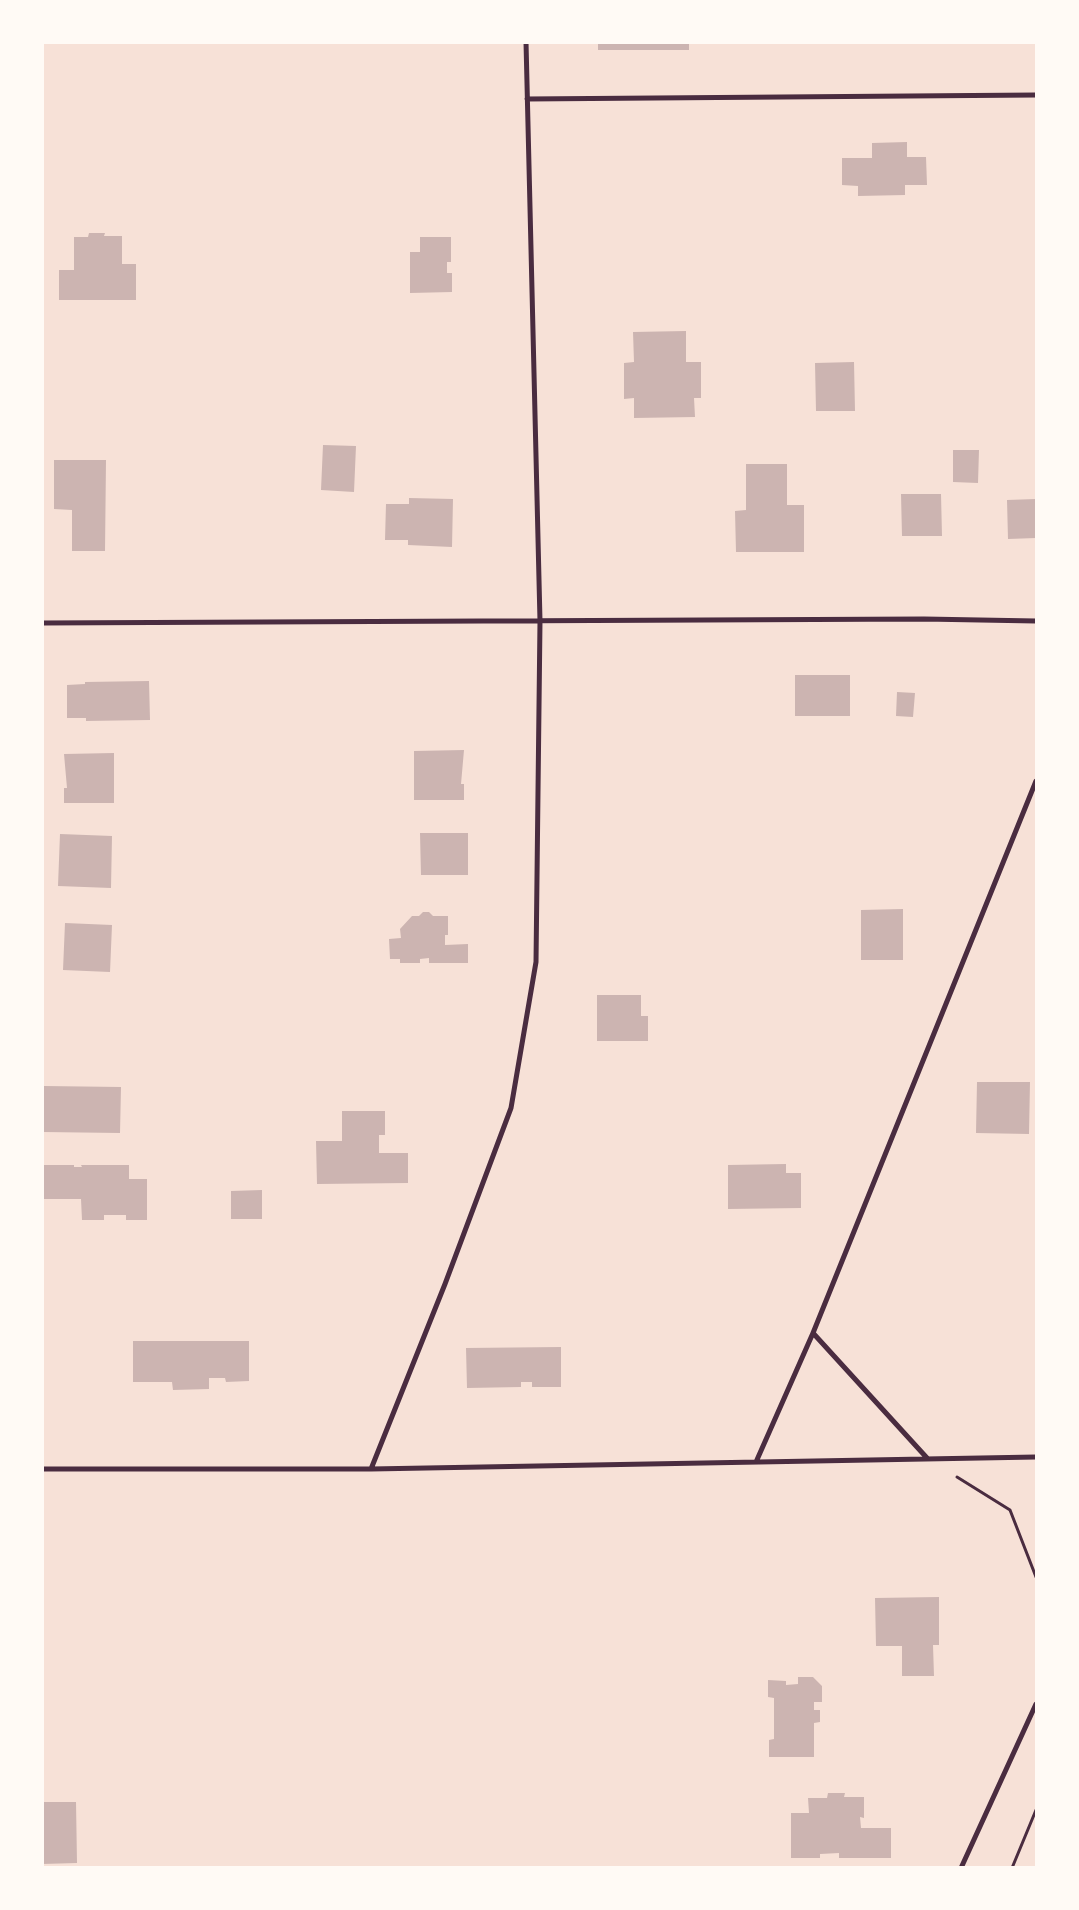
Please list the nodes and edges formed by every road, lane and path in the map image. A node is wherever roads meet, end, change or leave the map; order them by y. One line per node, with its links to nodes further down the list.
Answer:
1 (526, 42): 3 (street)
2 (1036, 95): 3 (street)
3 (527, 99): 4 (street)
4 (540, 621): 5 (street); 6 (street); 13 (street)
5 (1036, 621)
6 (42, 623)
7 (1036, 781): 8 (street)
8 (813, 1333): 10 (street); 11 (street)
9 (1036, 1457): 10 (street)
10 (927, 1458): 11 (street); 14 (path)
11 (756, 1462): 13 (street)
12 (42, 1469): 13 (street)
13 (371, 1469)
14 (1036, 1577)
15 (1036, 1704): 17 (street)
16 (1036, 1810): 18 (path)
17 (961, 1868)
18 (1012, 1868)

